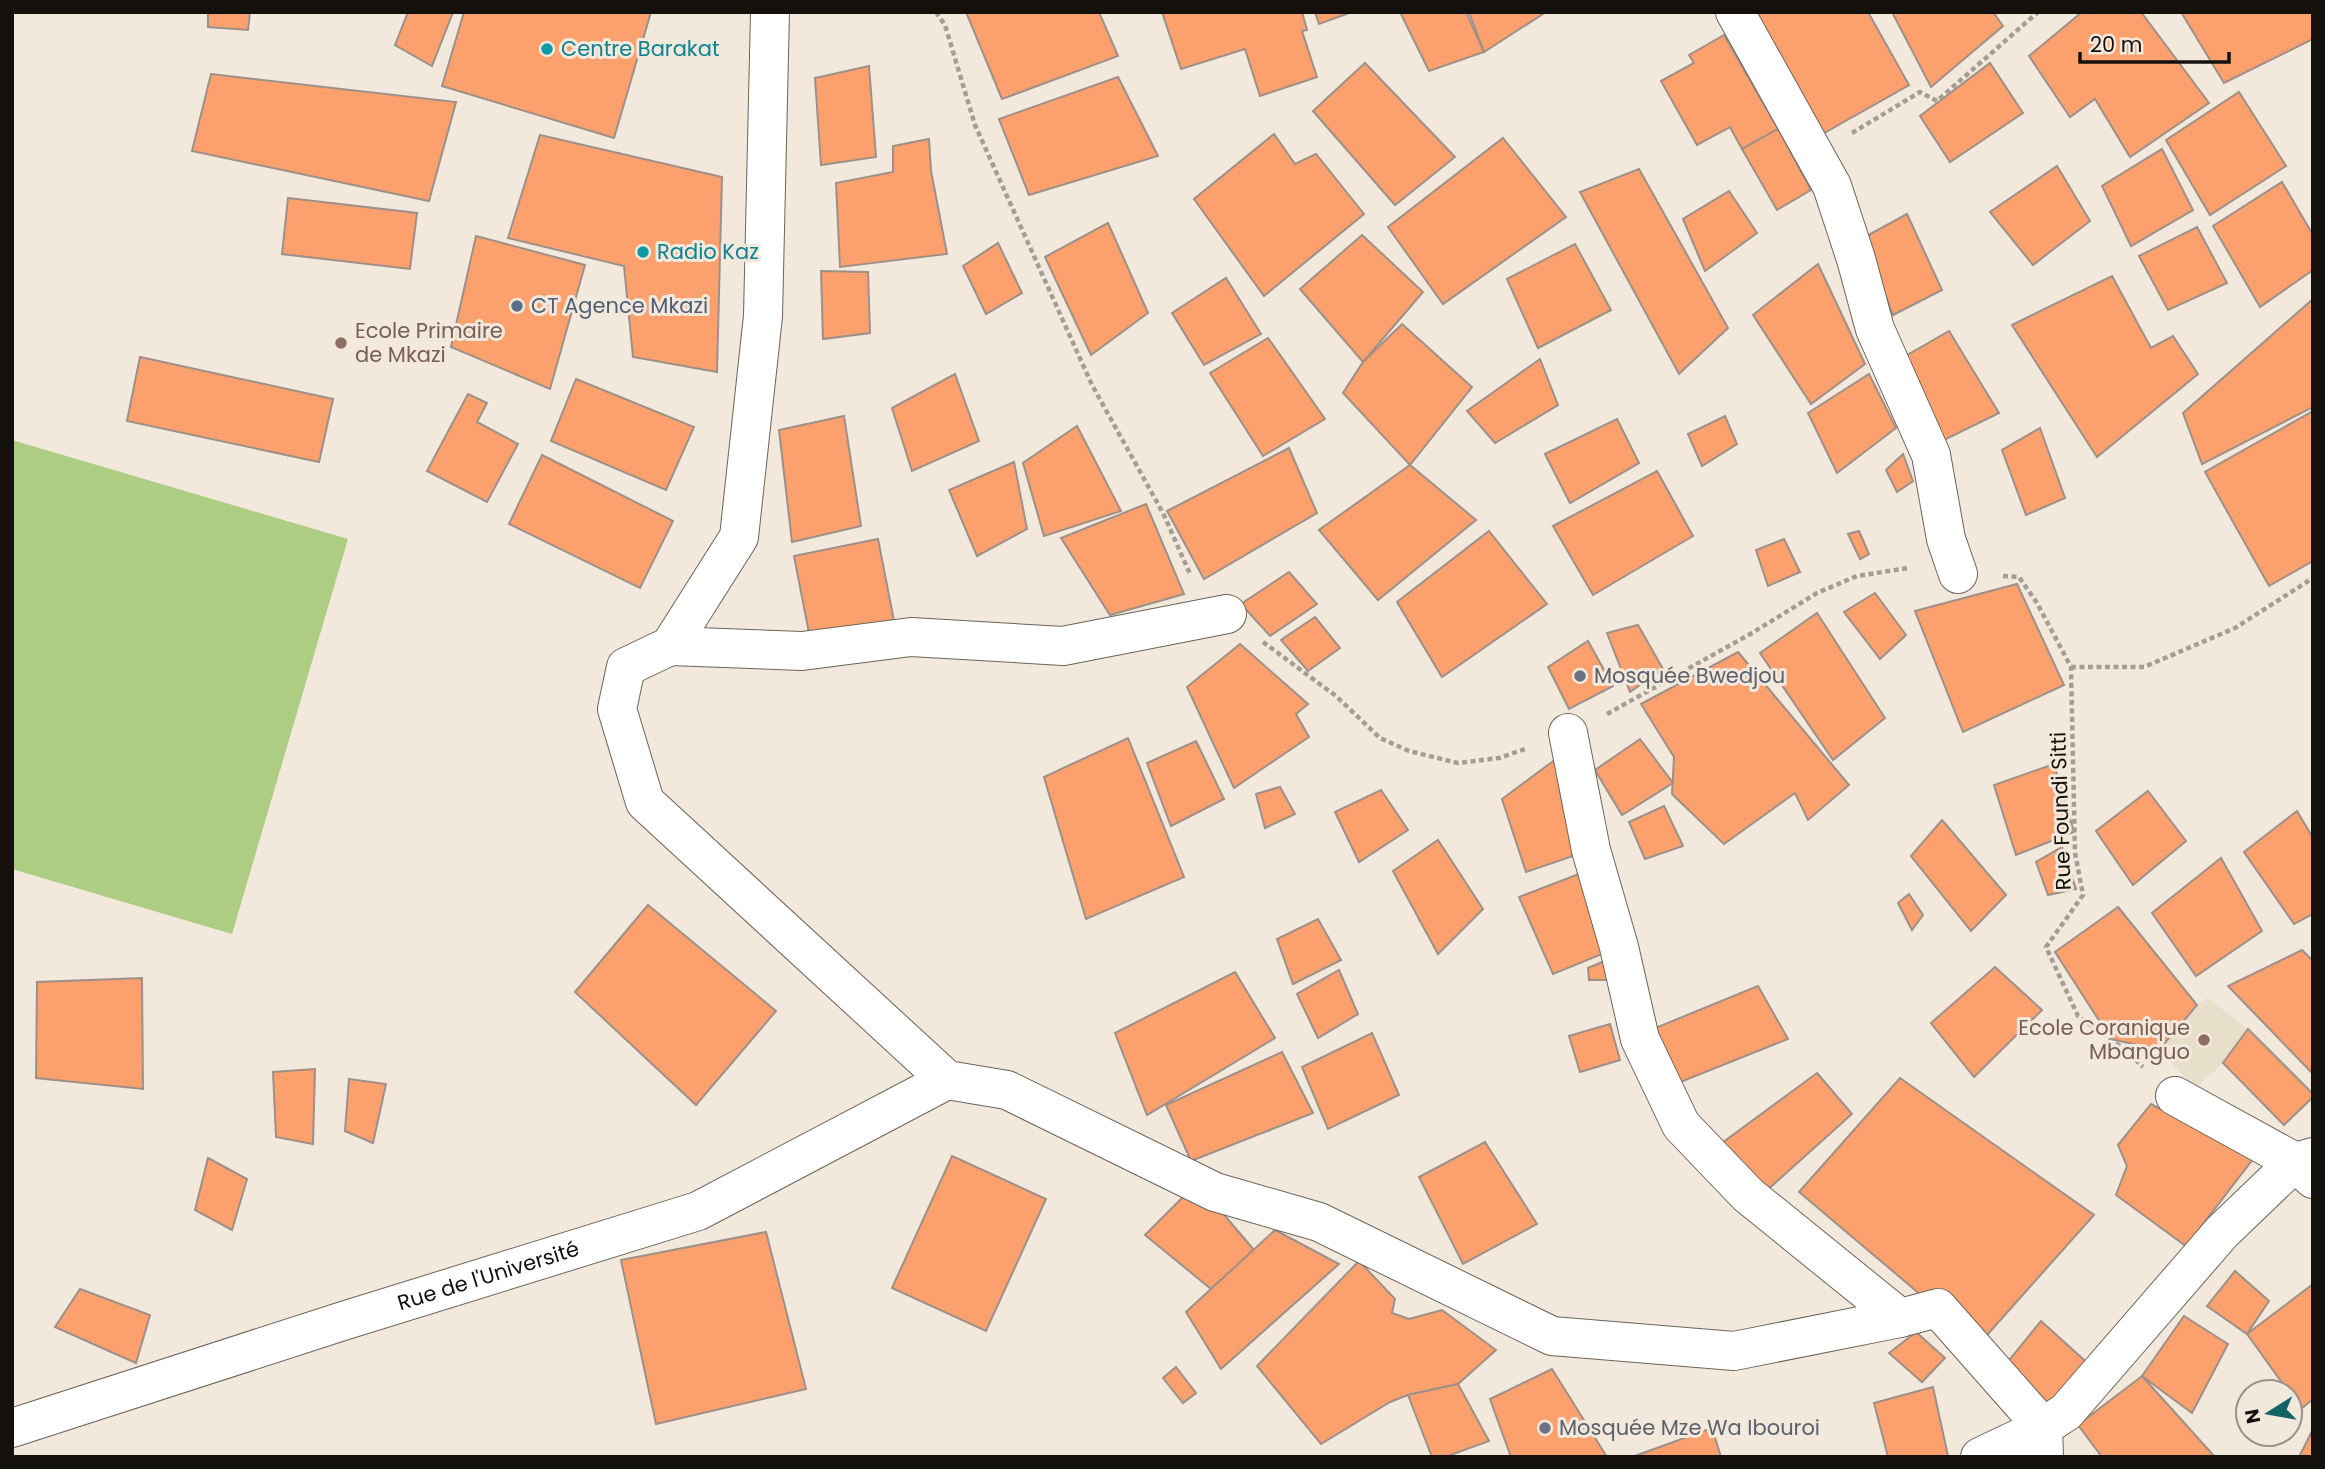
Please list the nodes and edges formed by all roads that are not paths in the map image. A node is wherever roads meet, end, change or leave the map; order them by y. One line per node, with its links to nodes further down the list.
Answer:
1 (770, 12): 5 (street)
2 (1735, 12): 3 (street)
3 (1952, 557)
4 (1227, 614): 5 (street)
5 (670, 646): 7 (street)
6 (1568, 733): 10 (street)
7 (947, 1080): 10 (street); 11 (street, Rue de l'Université)
8 (2175, 1096): 9 (street)
9 (2307, 1166): 12 (street)
10 (1900, 1318): 12 (street)
11 (12, 1428)
12 (2043, 1442): 13 (street)
13 (1980, 1457)

